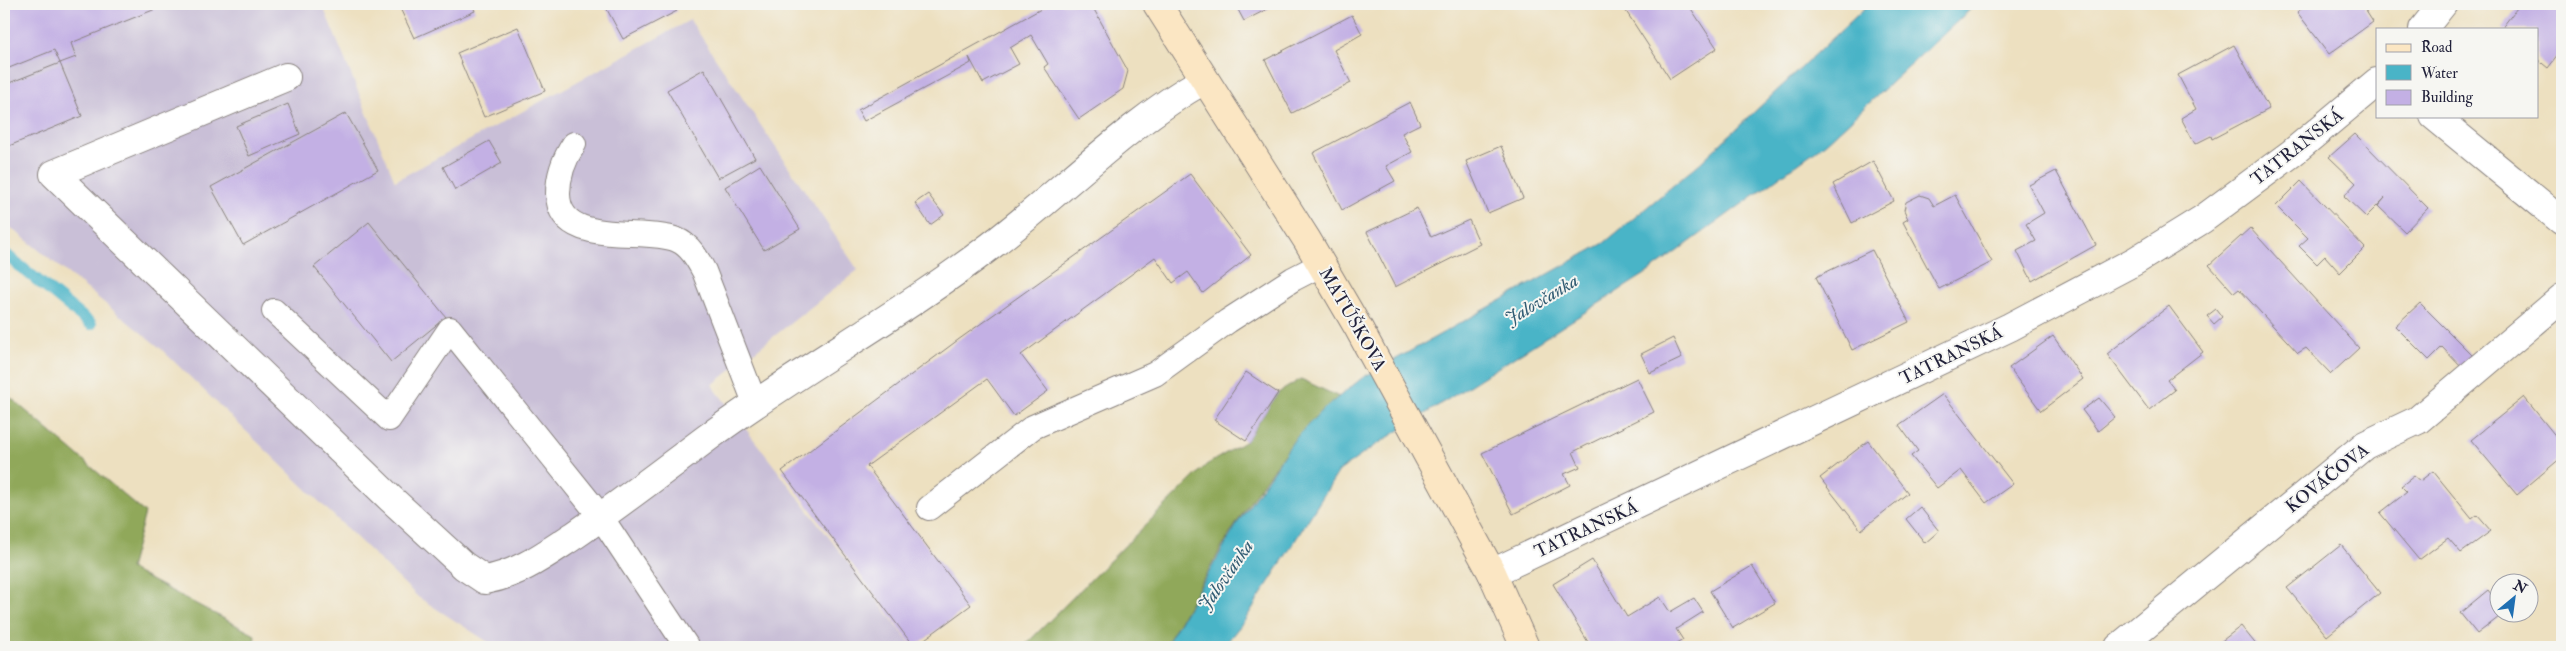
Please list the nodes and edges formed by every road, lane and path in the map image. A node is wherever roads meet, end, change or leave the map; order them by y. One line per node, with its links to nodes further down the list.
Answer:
1 (1157, 4): 5 (main road, MATÚŠKOVA)
2 (2443, 4): 3 (street)
3 (2424, 28)
4 (286, 77): 15 (street)
5 (1204, 80): 10 (main road, MATÚŠKOVA); 13 (street)
6 (2376, 83): 16 (street, TATRANSKÁ)
7 (2436, 118): 9 (street)
8 (574, 144): 13 (lane)
9 (2562, 221)
10 (1322, 264): 14 (lane); 16 (main road, MATÚŠKOVA)
11 (2562, 298): 19 (street, KOVÁČOVA)
12 (274, 311): 15 (lane)
13 (755, 403): 15 (street)
14 (929, 508)
15 (601, 517): 17 (lane)
16 (1492, 573): 18 (main road, MATÚŠKOVA)
17 (687, 647)
18 (1525, 647)
19 (2119, 647)

